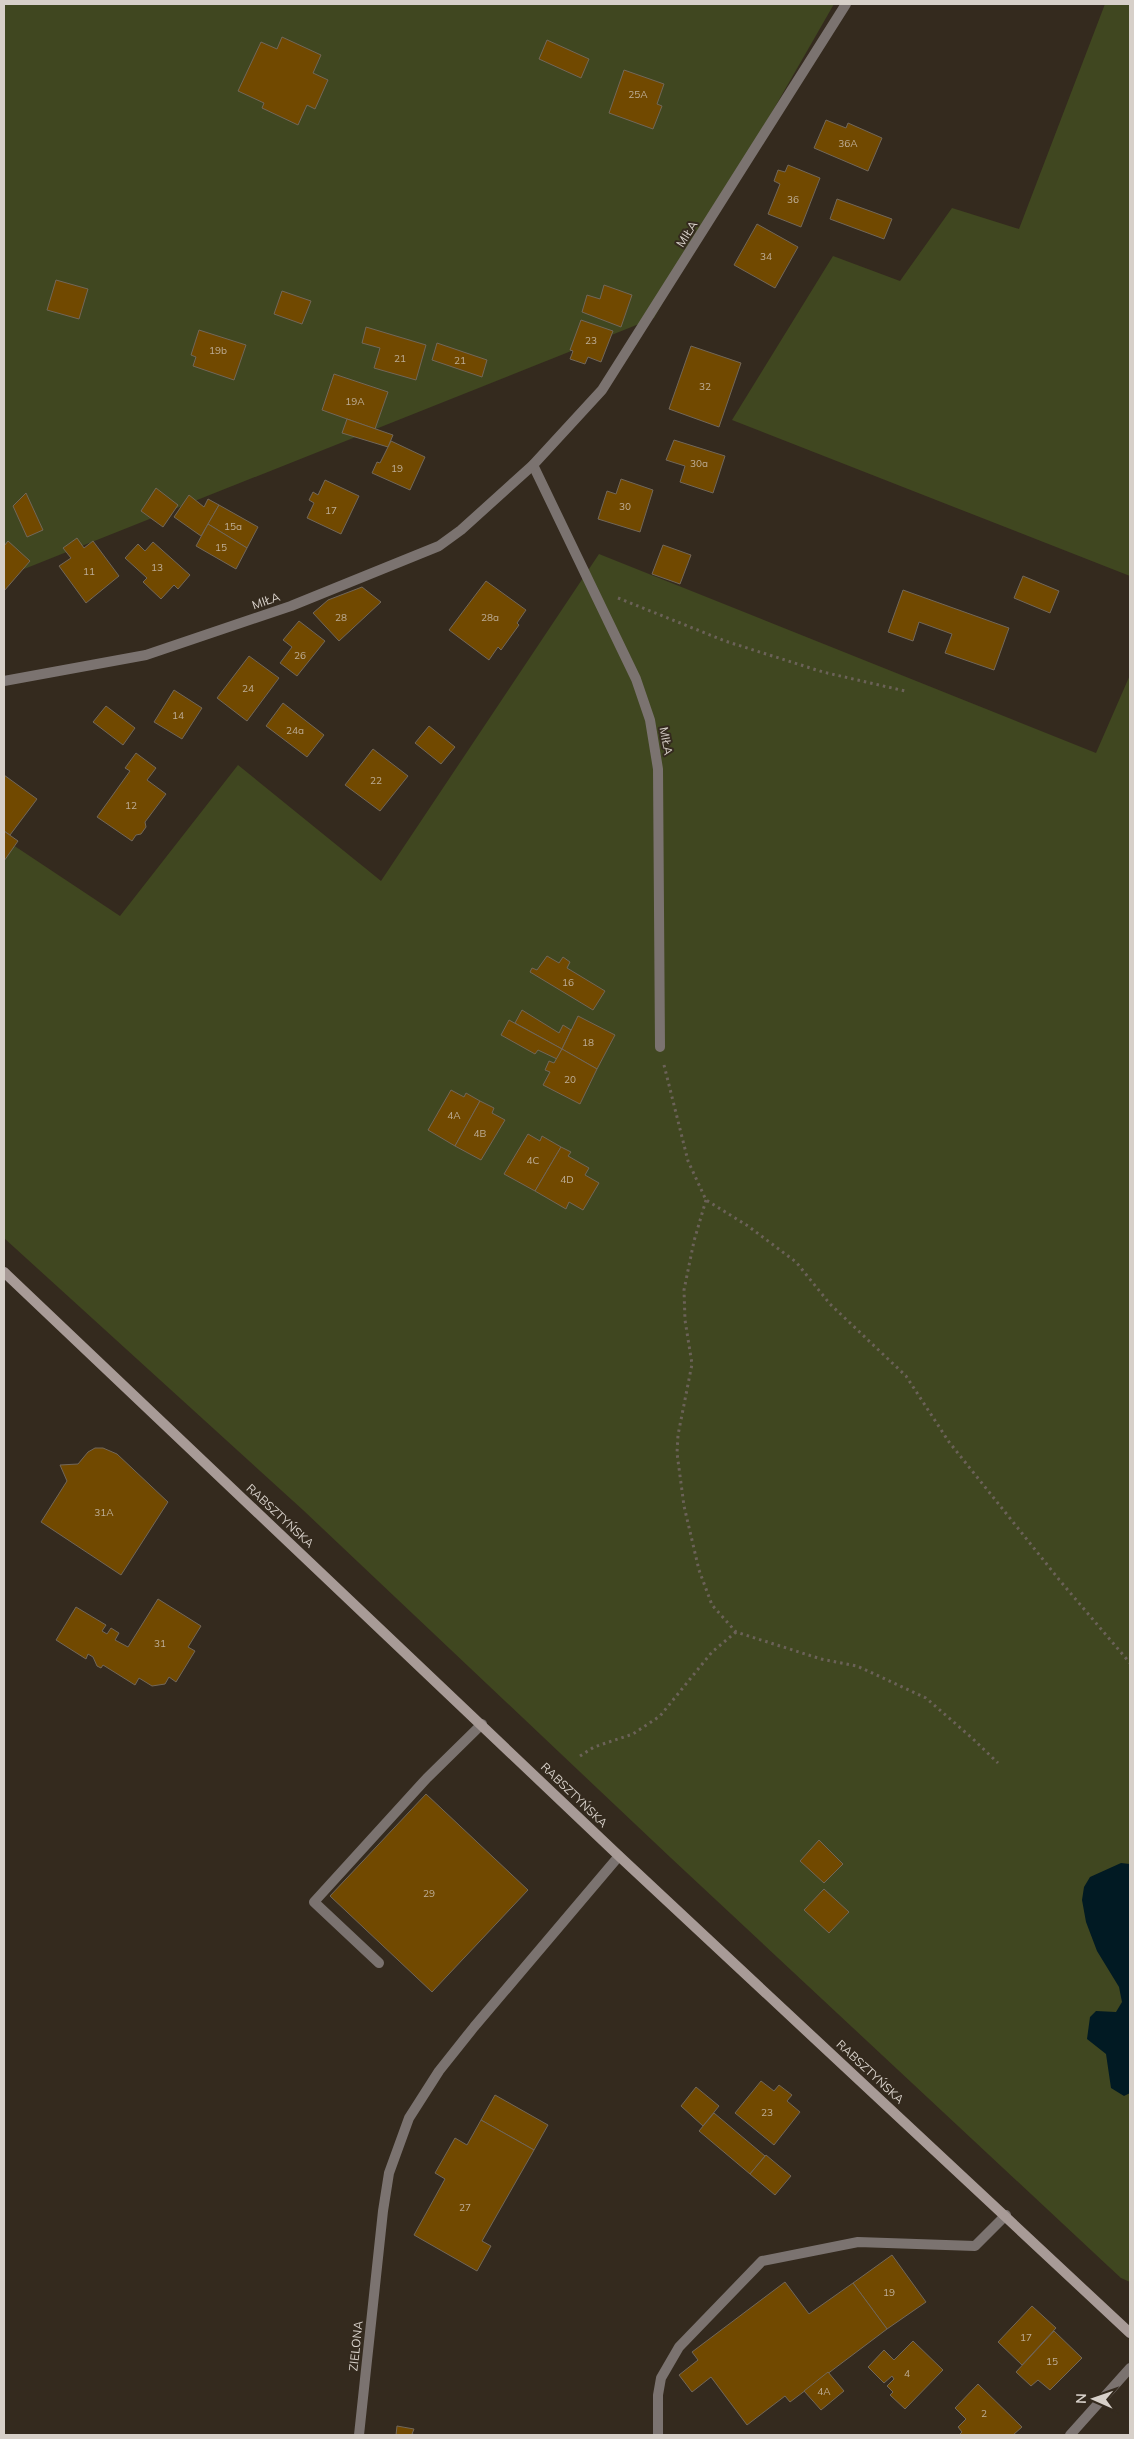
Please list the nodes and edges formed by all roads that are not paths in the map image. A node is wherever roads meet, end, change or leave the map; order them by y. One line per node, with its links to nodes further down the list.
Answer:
1 (846, 4): 2 (street, MIŁA)
2 (533, 465): 3 (street, MIŁA); 4 (street, MIŁA)
3 (4, 681)
4 (660, 1047)
5 (4, 1272): 6 (street, RABSZTYŃSKA)
6 (482, 1724): 7 (street, RABSZTYŃSKA); 8 (street)
7 (619, 1856): 9 (street, RABSZTYŃSKA); 12 (street, ZIELONA)
8 (378, 1963)
9 (1006, 2215): 10 (street, RABSZTYŃSKA); 13 (street)
10 (1130, 2333)
11 (1130, 2368): 14 (street)
12 (359, 2435)
13 (658, 2435)
14 (1070, 2435)

